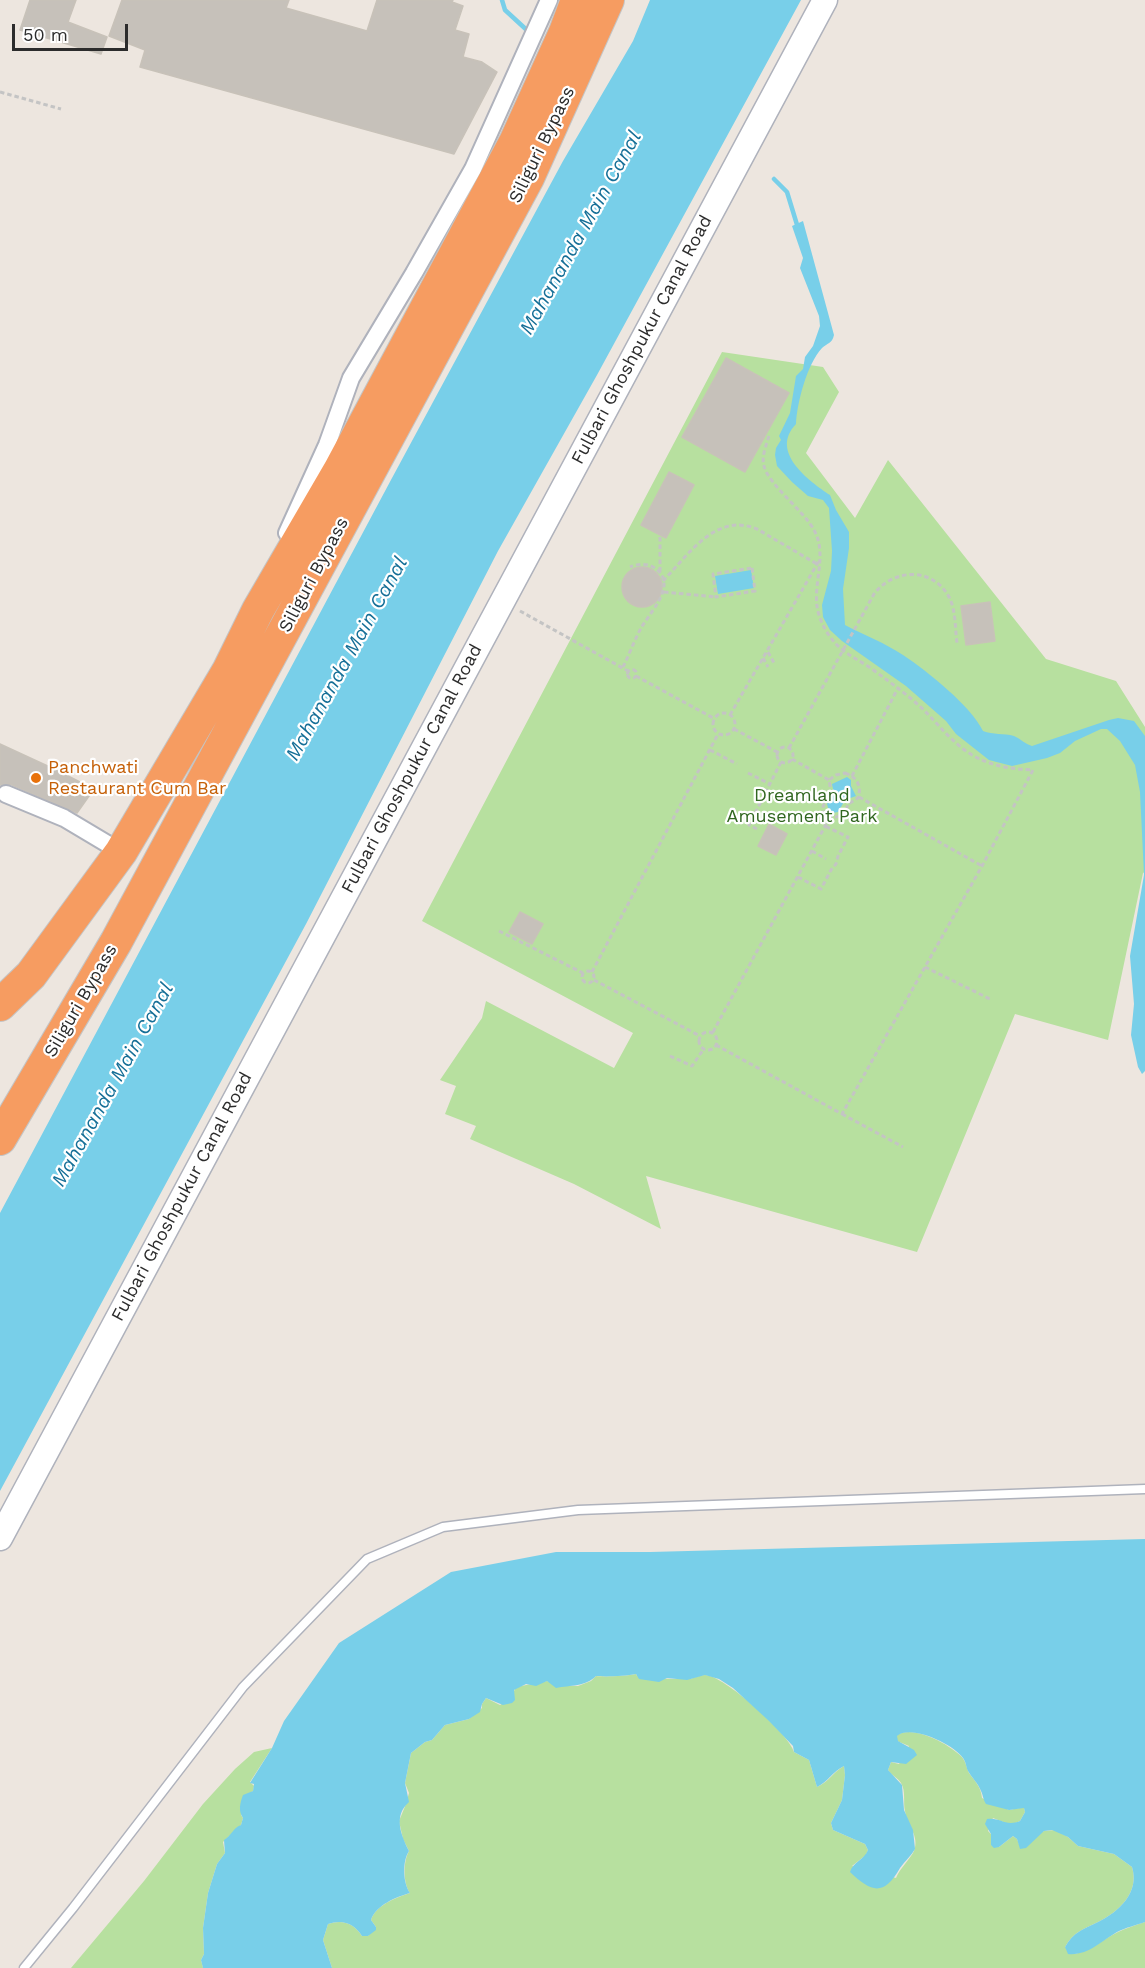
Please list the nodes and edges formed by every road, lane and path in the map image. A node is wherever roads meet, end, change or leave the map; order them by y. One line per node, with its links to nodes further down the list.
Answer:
1 (549, 0): 5 (street)
2 (577, 0): 5 (highway)
3 (608, 0): 5 (highway, Siliguri Bypass)
4 (825, 0): 69 (street, Fulbari Ghoshpukur Canal Road)
5 (565, 32): 6 (highway, Siliguri Bypass); 6 (street)
6 (545, 75): 49 (highway); 66 (highway, Siliguri Bypass)
7 (0, 92): 8 (path)
8 (61, 110)
9 (769, 435): 11 (path)
10 (660, 537): 14 (path)
11 (821, 557): 12 (path); 20 (path)
12 (817, 564): 15 (path); 21 (path)
13 (630, 567): 14 (path)
14 (660, 574): 15 (path)
15 (663, 581): 16 (path)
16 (663, 592): 17 (path); 25 (path)
17 (716, 597): 17 (path)
18 (517, 610): 25 (path)
19 (957, 643): 20 (path)
20 (843, 650): 28 (path); 33 (path)
21 (767, 651): 22 (path); 23 (path)
22 (763, 658): 24 (path); 29 (path)
23 (774, 663)
24 (768, 667)
25 (622, 668): 26 (path)
26 (628, 671): 27 (path); 27 (path)
27 (636, 676): 30 (path)
28 (898, 688): 40 (path); 51 (path)
29 (730, 715): 30 (path); 31 (path)
30 (714, 718): 32 (path)
31 (734, 729): 32 (path); 35 (path)
32 (718, 734): 34 (path)
33 (789, 748): 35 (path); 36 (path)
34 (710, 750): 38 (path); 55 (path)
35 (777, 752): 37 (path)
36 (792, 759): 37 (path); 41 (path)
37 (781, 762): 42 (path)
38 (737, 764)
39 (748, 773): 42 (path)
40 (852, 776): 41 (path); 44 (path)
41 (829, 780): 45 (path)
42 (770, 784): 47 (path)
43 (6, 794): 49 (street)
44 (859, 797): 45 (path); 51 (path)
45 (830, 817): 46 (path)
46 (825, 826): 48 (path); 52 (path)
47 (757, 829)
48 (811, 851): 50 (path); 52 (path)
49 (122, 852): 59 (highway)
50 (826, 859)
51 (982, 866): 54 (path)
52 (798, 877): 60 (path)
53 (499, 931): 56 (path)
54 (925, 967): 58 (path); 65 (path)
55 (592, 972): 56 (path); 57 (path)
56 (584, 973): 57 (path)
57 (594, 980): 61 (path)
58 (990, 999)
59 (0, 1005)
60 (712, 1032): 61 (path); 62 (path)
61 (700, 1036): 63 (path)
62 (716, 1045): 63 (path); 65 (path)
63 (704, 1049): 64 (path)
64 (670, 1056)
65 (842, 1114): 67 (path)
66 (0, 1139)
67 (903, 1147)
68 (1145, 1489): 70 (lane)
69 (0, 1538)
70 (24, 1968)

